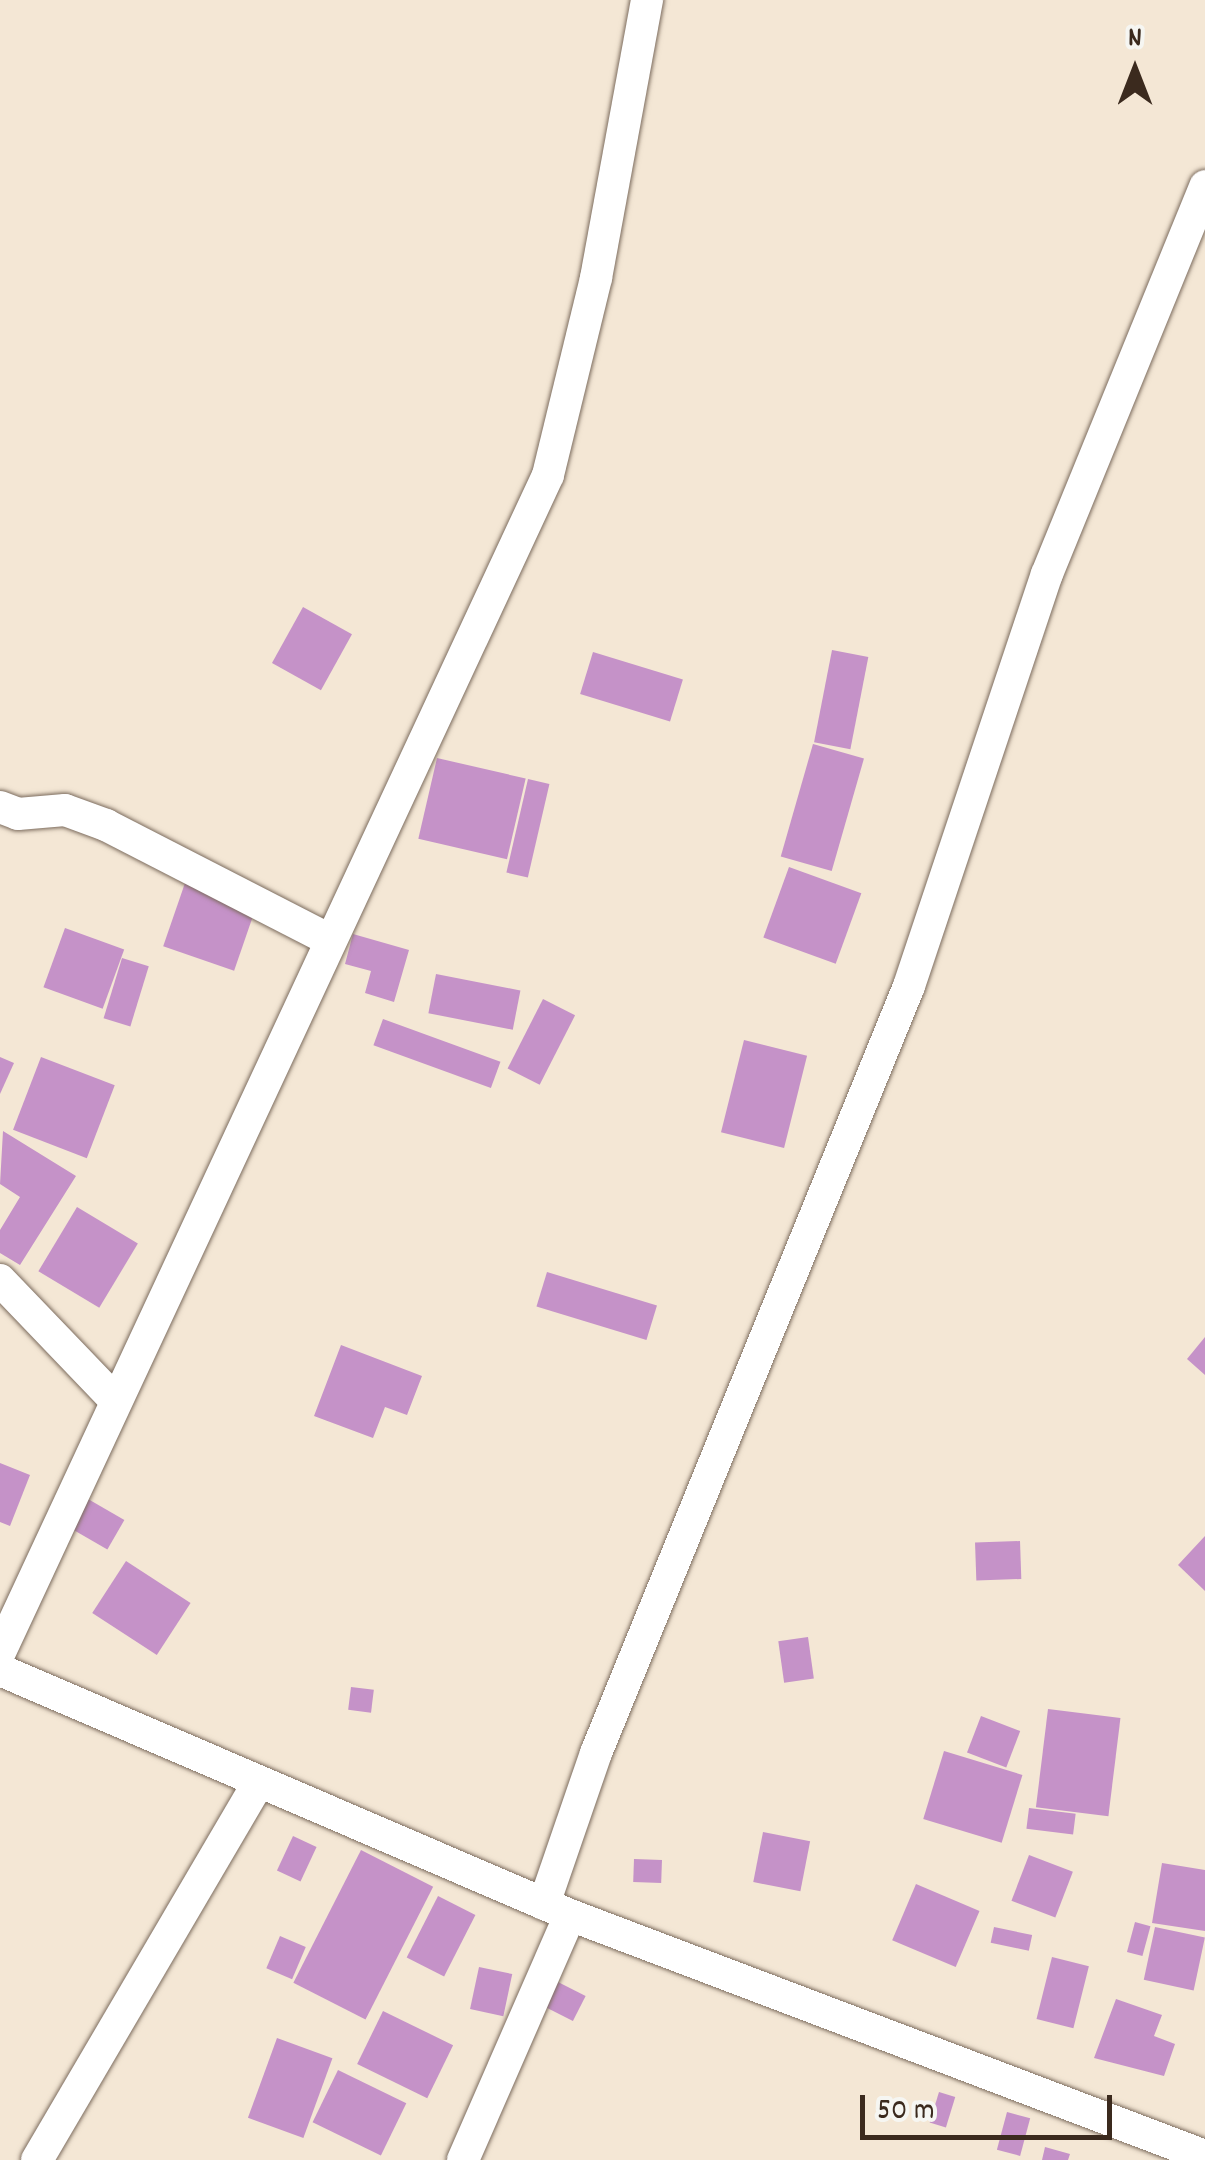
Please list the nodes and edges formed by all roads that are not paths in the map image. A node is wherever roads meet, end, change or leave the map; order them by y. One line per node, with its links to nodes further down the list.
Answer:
1 (647, 0): 4 (street)
2 (1205, 186): 10 (street)
3 (0, 807): 4 (street)
4 (330, 940): 6 (street)
5 (0, 1280): 6 (street)
6 (114, 1399): 7 (street)
7 (0, 1652)
8 (0, 1670): 9 (street)
9 (258, 1784): 10 (street); 11 (street)
10 (557, 1910): 12 (street); 13 (street)
11 (53, 2155)
12 (1205, 2156)
13 (463, 2160)

